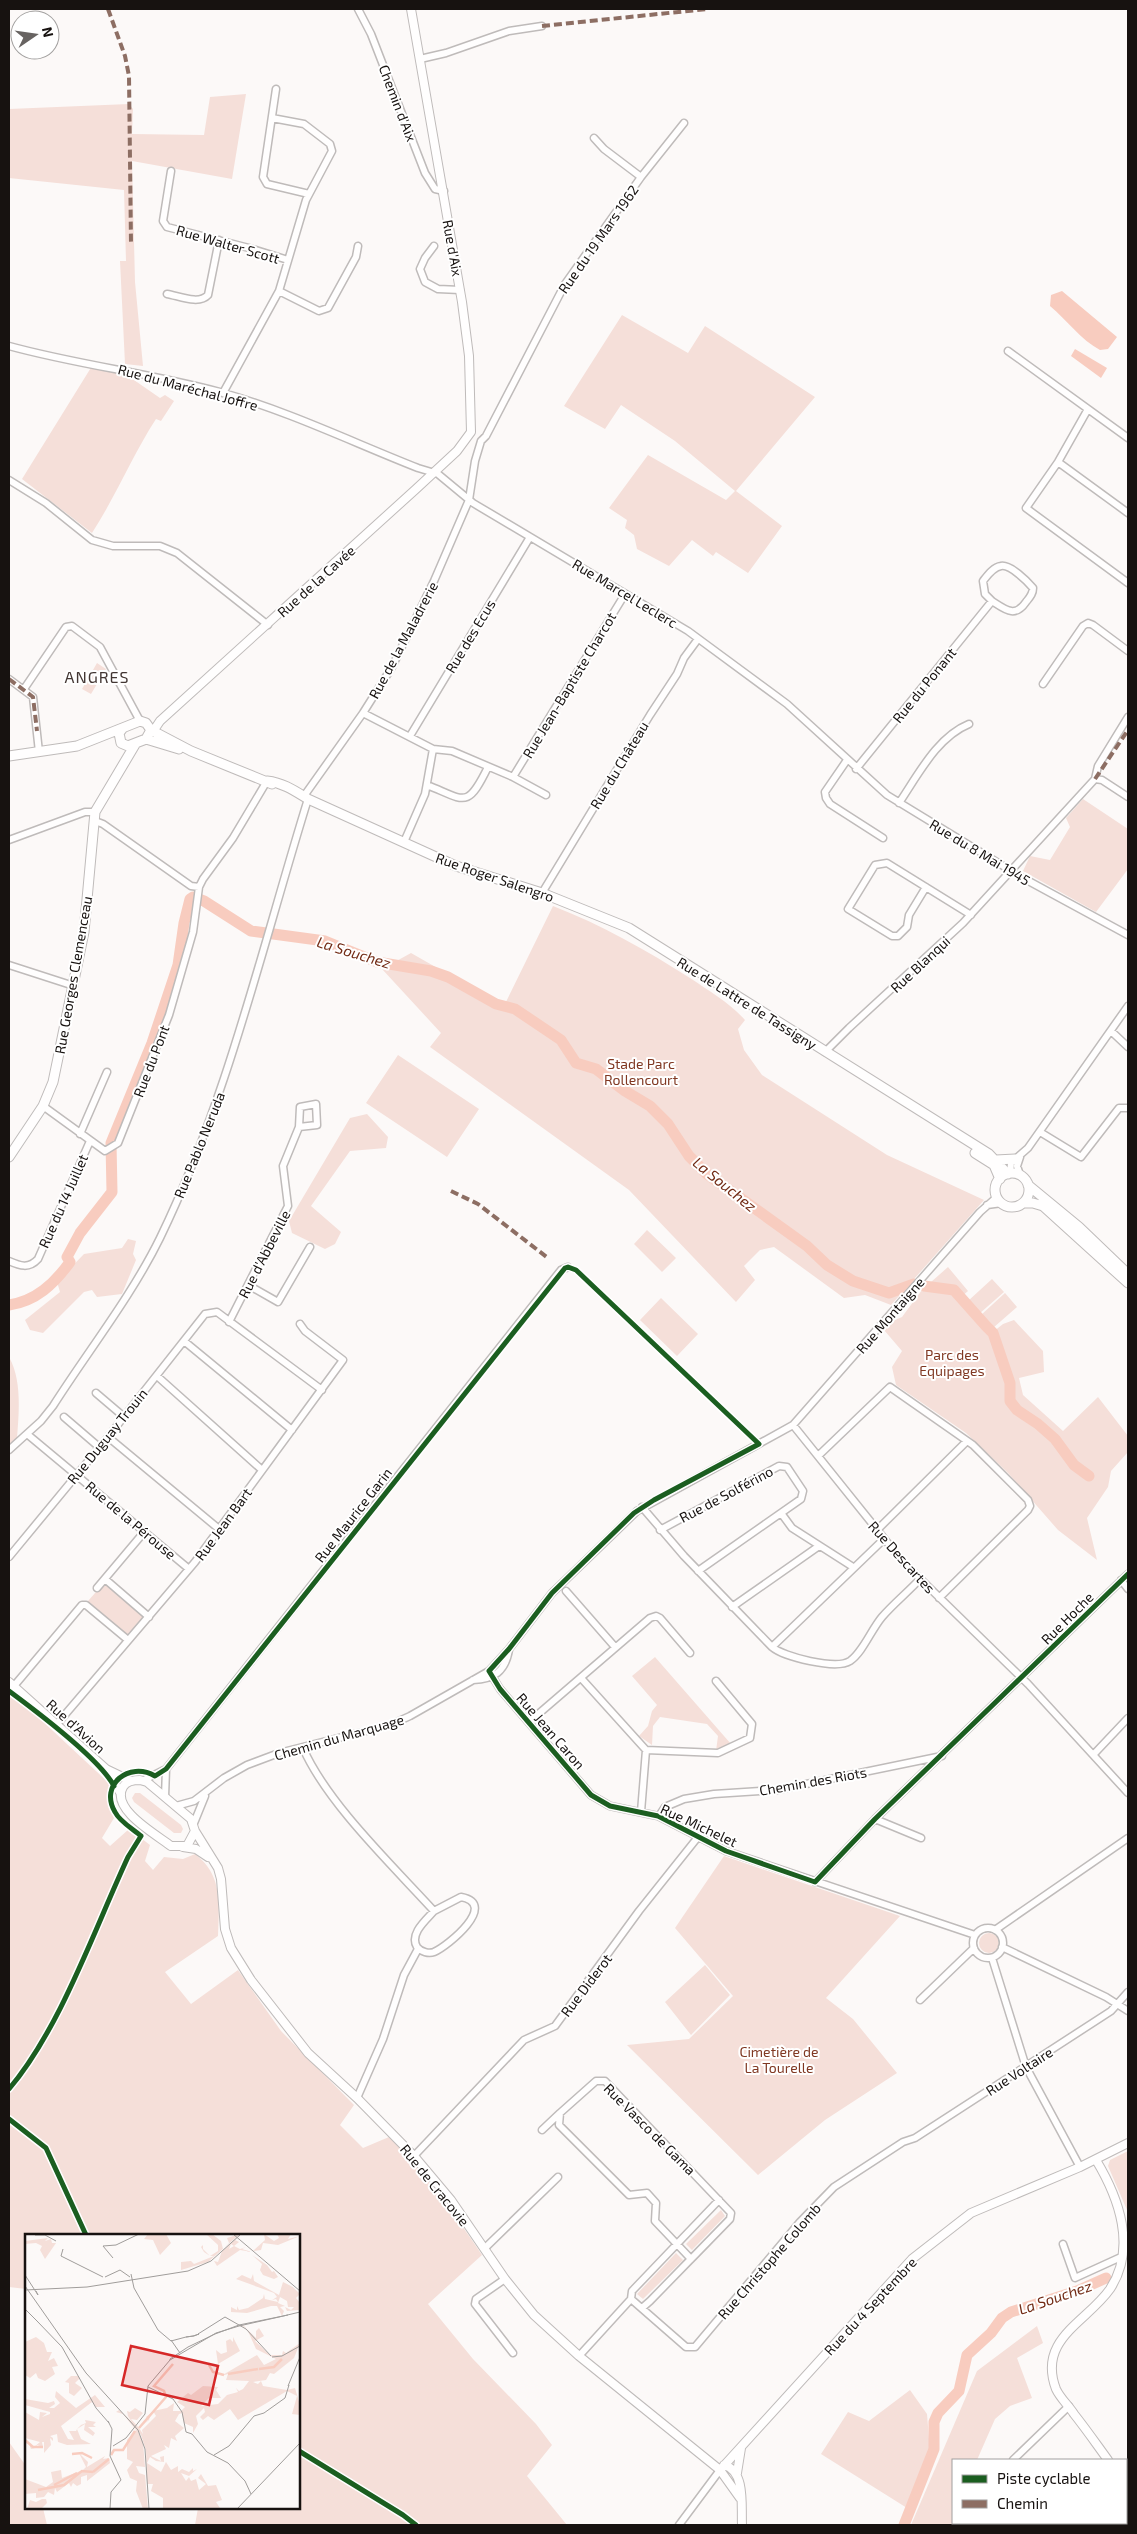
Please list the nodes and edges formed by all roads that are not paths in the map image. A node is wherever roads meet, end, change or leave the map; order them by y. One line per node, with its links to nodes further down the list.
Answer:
1 (358, 9): 11 (street, Chemin d'Aix)
2 (411, 9): 4 (street, Rue d'Aix)
3 (542, 26): 4 (street)
4 (420, 59): 11 (street, Rue d'Aix)
5 (276, 89): 6 (street)
6 (272, 118): 12 (street); 12 (street)
7 (684, 123): 10 (street, Rue du 19 Mars 1962)
8 (594, 138): 10 (street)
9 (171, 171): 13 (street, Rue Walter Scott)
10 (641, 177): 26 (street, Rue du 19 Mars 1962)
11 (444, 191): 17 (street, Rue d'Aix)
12 (309, 194): 16 (street)
13 (219, 240): 16 (street, Rue Walter Scott); 19 (street)
14 (358, 246): 18 (street)
15 (434, 246): 17 (street)
16 (288, 260): 18 (street)
17 (460, 290): 24 (street, Rue d'Aix)
18 (279, 291): 22 (street)
19 (167, 294)
20 (9, 346): 22 (street, Rue du Maréchal Joffre)
21 (1008, 351): 23 (street)
22 (223, 393): 28 (street, Rue du Maréchal Joffre)
23 (1088, 409): 25 (street); 27 (street)
24 (469, 437): 26 (street); 29 (street, Rue de la Cavée)
25 (1128, 438)
26 (481, 441): 32 (street, Rue du 19 Mars 1962)
27 (1058, 462): 33 (street); 35 (street)
28 (418, 468): 29 (street, Rue du Maréchal Joffre); 30 (street, Rue du Maréchal Joffre)
29 (434, 472): 30 (street, Rue de la Cavée); 32 (street, Rue Marcel Leclerc)
30 (428, 478): 38 (street, Rue de la Cavée)
31 (9, 480): 38 (street)
32 (469, 500): 34 (street, Rue Marcel Leclerc); 44 (street, Rue de la Maladrerie)
33 (1128, 513)
34 (530, 537): 36 (street, Rue Marcel Leclerc); 49 (street, Rue des Ecus)
35 (1128, 583)
36 (625, 594): 39 (street, Rue Marcel Leclerc); 63 (street, Rue Jean-Baptiste Charcot)
37 (992, 601): 37 (street); 62 (street, Rue du Ponant)
38 (268, 625): 47 (street, Rue de la Cavée)
39 (698, 639): 57 (street, Rue Marcel Leclerc); 78 (street, Rue du Château)
40 (1128, 651): 42 (street)
41 (9, 679): 43 (street)
42 (1043, 684)
43 (24, 689): 47 (street); 56 (street)
44 (363, 713): 49 (street); 69 (street, Rue de la Maladrerie)
45 (1128, 717): 64 (street)
46 (969, 724): 70 (street)
47 (148, 726): 48 (main road); 51 (main road); 55 (main road, Rue Roger Salengro)
48 (123, 728): 50 (main road); 52 (main road, Rue Georges Clemenceau)
49 (410, 736): 54 (street)
50 (102, 737): 52 (main road); 56 (main road)
51 (146, 739): 53 (main road); 55 (main road, Rue Roger Salengro)
52 (122, 742): 53 (main road); 59 (main road, Rue Georges Clemenceau)
53 (136, 743): 59 (main road, Rue Georges Clemenceau)
54 (432, 749): 61 (street); 66 (street)
55 (192, 751): 65 (main road, Rue Roger Salengro)
56 (39, 752): 58 (main road)
57 (841, 754): 60 (street, Rue du 8 Mai 1945)
58 (9, 756)
59 (125, 759): 71 (main road, Rue Georges Clemenceau)
60 (846, 760): 62 (street, Rue du 8 Mai 1945); 72 (street)
61 (488, 767): 63 (street); 66 (street)
62 (856, 769): 70 (street, Rue du 8 Mai 1945)
63 (513, 777): 67 (street)
64 (1095, 779): 68 (street); 75 (street, Rue Blanqui)
65 (268, 781): 69 (main road, Rue Roger Salengro); 76 (street)
66 (427, 785): 74 (street)
67 (546, 795)
68 (1128, 797)
69 (306, 798): 74 (main road, Rue Roger Salengro); 121 (street, Rue Pablo Neruda)
70 (899, 803): 75 (street, Rue du 8 Mai 1945)
71 (95, 817): 73 (street); 76 (street); 83 (main road, Rue Georges Clemenceau)
72 (883, 838)
73 (9, 840)
74 (404, 842): 78 (main road, Rue Roger Salengro)
75 (1010, 871): 79 (street, Rue Blanqui); 80 (street, Rue du 8 Mai 1945)
76 (199, 887): 95 (street, Rue du Pont)
77 (926, 887): 77 (street); 79 (street)
78 (542, 893): 81 (main road, Rue Roger Salengro)
79 (972, 915): 87 (street, Rue Blanqui)
80 (1128, 935)
81 (658, 946): 87 (main road, Rue de Lattre de Tassigny)
82 (9, 965): 83 (street)
83 (74, 986): 90 (main road, Rue Georges Clemenceau)
84 (1128, 1006): 85 (street)
85 (1110, 1031): 86 (street); 93 (street)
86 (1128, 1047)
87 (825, 1052): 88 (main road, Rue de Lattre de Tassigny)
88 (837, 1060): 99 (main road, Rue de Lattre de Tassigny); 101 (main road, Rue de Lattre de Tassigny)
89 (108, 1072): 94 (street)
90 (43, 1106): 94 (street, Rue du Pont); 96 (main road, Rue Georges Clemenceau)
91 (1128, 1108): 93 (street)
92 (299, 1127): 110 (street, Rue d'Abbeville)
93 (1040, 1132): 98 (street)
94 (80, 1134): 95 (street, Rue du Pont)
95 (90, 1141): 106 (street, Rue du 14 Juillet)
96 (13, 1143): 97 (main road, Rue Georges Clemenceau)
97 (9, 1157)
98 (1018, 1158): 99 (main road); 100 (street)
99 (996, 1160): 100 (main road, Rue de Lattre de Tassigny)
100 (1013, 1174): 101 (main road); 102 (main road)
101 (1000, 1179): 103 (main road)
102 (1028, 1185): 104 (main road); 108 (main road)
103 (999, 1200): 104 (main road); 119 (street, Rue Montaigne)
104 (1023, 1203): 109 (main road)
105 (310, 1247): 110 (street)
106 (9, 1261)
107 (568, 1267): 171 (street, Rue Maurice Garin)
108 (1128, 1274)
109 (1128, 1283)
110 (248, 1285): 111 (street, Rue d'Abbeville)
111 (229, 1322): 113 (street, Rue Duguay Trouin); 115 (street)
112 (300, 1324): 115 (street, Rue Jean Bart)
113 (184, 1341): 114 (street, Rue Duguay Trouin); 120 (street)
114 (157, 1376): 117 (street, Rue Duguay Trouin); 127 (street)
115 (322, 1390): 120 (street, Rue Jean Bart)
116 (96, 1393): 117 (street)
117 (123, 1416): 122 (street, Rue Duguay Trouin)
118 (64, 1417): 124 (street)
119 (793, 1425): 126 (street, Rue Descartes); 129 (street, Chemin du Marquage)
120 (292, 1430): 127 (street, Rue Jean Bart)
121 (27, 1434): 125 (street, Rue Pablo Neruda); 128 (street, Rue de la Pérouse)
122 (108, 1437): 124 (street, Rue Duguay Trouin); 131 (street)
123 (968, 1441): 126 (street); 133 (street); 148 (street)
124 (99, 1447): 128 (street, Rue Duguay Trouin)
125 (9, 1450)
126 (818, 1456): 133 (street, Rue Descartes)
127 (262, 1470): 131 (street, Rue Jean Bart)
128 (75, 1474): 134 (street, Rue de la Pérouse); 137 (street, Rue Duguay Trouin)
129 (642, 1507): 132 (street); 154 (street, Chemin du Marquage)
130 (781, 1513): 132 (street, Rue de Solférino); 136 (street); 140 (street)
131 (219, 1528): 139 (street, Rue Jean Bart)
132 (660, 1530): 140 (street)
133 (876, 1530): 135 (street, Rue Descartes)
134 (145, 1531): 139 (street, Rue de la Pérouse); 142 (street)
135 (884, 1539): 138 (street); 143 (street, Rue Descartes)
136 (819, 1546): 138 (street); 149 (street)
137 (9, 1557)
138 (853, 1567): 153 (street)
139 (189, 1569): 150 (street, Rue Jean Bart)
140 (698, 1571): 149 (street)
141 (1128, 1574): 144 (street, Rue Hoche)
142 (105, 1580): 145 (street); 150 (street)
143 (920, 1580): 148 (street, Rue Descartes); 153 (street)
144 (1121, 1580): 146 (street); 159 (street, Rue Hoche)
145 (97, 1588)
146 (1128, 1589)
147 (566, 1591): 152 (street)
148 (939, 1598): 159 (street, Rue Descartes)
149 (732, 1607): 153 (street)
150 (148, 1616): 151 (street, Rue Jean Bart)
151 (128, 1640): 162 (street); 165 (street, Rue Jean Bart)
152 (615, 1647): 155 (street); 158 (street)
153 (772, 1647)
154 (509, 1649): 156 (street, Chemin du Marquage); 157 (street, Chemin du Marquage)
155 (690, 1653)
156 (489, 1671): 157 (street, Rue Jean Caron); 160 (street, Chemin du Marquage)
157 (493, 1677): 160 (street, Chemin du Marquage); 164 (street, Rue Jean Caron)
158 (581, 1678): 164 (street); 167 (street)
159 (1022, 1678): 168 (street, Rue Descartes); 169 (street, Rue Hoche)
160 (472, 1680): 166 (street, Chemin du Marquage)
161 (716, 1680): 167 (street)
162 (11, 1684): 165 (street, Rue d'Avion)
163 (1128, 1718): 168 (street)
164 (529, 1722): 178 (street, Rue Jean Caron)
165 (57, 1724): 170 (street, Rue d'Avion)
166 (303, 1748): 175 (street, Chemin du Marquage); 191 (street)
167 (646, 1750): 180 (street)
168 (1094, 1754): 174 (street, Rue Descartes)
169 (943, 1755): 181 (street, Chemin des Riots); 182 (street, Rue Hoche)
170 (106, 1768): 172 (street, Rue d'Avion); 176 (street, Rue d'Avion)
171 (166, 1770): 173 (street, Rue Maurice Garin); 177 (street)
172 (131, 1780): 173 (street); 176 (street)
173 (144, 1780): 177 (street)
174 (1128, 1792)
175 (207, 1793): 179 (street, Chemin du Marquage); 183 (street, Chemin du Marquage)
176 (121, 1794): 188 (street, Rue d'Avion)
177 (165, 1797): 179 (street)
178 (601, 1802): 180 (street, Rue Michelet)
179 (176, 1806): 183 (street)
180 (641, 1812): 181 (street, Rue Michelet)
181 (659, 1816): 185 (street, Rue Michelet)
182 (875, 1819): 186 (street); 190 (street, Rue Hoche)
183 (194, 1823): 184 (street)
184 (195, 1831): 188 (street); 189 (street, Rue de Cracovie)
185 (698, 1837): 190 (street, Rue Michelet); 208 (street, Rue Diderot)
186 (921, 1838)
187 (1128, 1838): 192 (street)
188 (183, 1847): 189 (street)
189 (211, 1859): 203 (street, Rue de Cracovie)
190 (815, 1882): 193 (street, Rue Michelet)
191 (434, 1911): 196 (street); 196 (street)
192 (995, 1930): 193 (street); 194 (street)
193 (975, 1935): 195 (street)
194 (1002, 1947): 197 (street); 200 (street)
195 (974, 1948): 197 (street); 199 (street)
196 (418, 1949): 203 (street)
197 (992, 1958): 202 (street)
198 (1128, 1992): 200 (street, Rue Voltaire)
199 (920, 2000)
200 (1119, 2004): 201 (street); 202 (street, Rue Voltaire)
201 (1128, 2012)
202 (1026, 2067): 206 (street, Rue Voltaire); 210 (street)
203 (357, 2098): 208 (street, Rue de Cracovie)
204 (560, 2113): 205 (street, Rue Vasco de Gama); 212 (street, Rue Vasco de Gama); 213 (street)
205 (542, 2130)
206 (902, 2142): 220 (street, Rue Christophe Colomb)
207 (1128, 2143): 209 (street, Rue du 4 Septembre)
208 (414, 2156): 215 (street, Rue de Cracovie)
209 (1096, 2160): 210 (street, Rue du 4 Septembre); 216 (street)
210 (1080, 2167): 224 (street, Rue du 4 Septembre)
211 (558, 2177): 215 (street)
212 (719, 2200): 213 (street); 217 (street, Rue Vasco de Gama)
213 (676, 2243): 217 (street); 219 (street)
214 (1062, 2244): 216 (street)
215 (484, 2248): 218 (street, Rue de Cracovie)
216 (1121, 2257): 223 (street)
217 (691, 2259): 220 (street)
218 (506, 2279): 221 (street); 222 (street, Rue de Cracovie)
219 (631, 2298): 220 (street, Rue Christophe Colomb); 222 (street)
220 (642, 2308)
221 (513, 2353)
222 (579, 2356): 227 (street, Rue de Cracovie)
223 (1069, 2406): 225 (street); 226 (street)
224 (742, 2448): 227 (street, Rue du 4 Septembre); 228 (street)
225 (1015, 2459)
226 (1107, 2459)
227 (723, 2470): 228 (street); 229 (street, Rue de Cracovie); 230 (street)
228 (737, 2473): 229 (street)
229 (740, 2498): 231 (street)
230 (679, 2525)
231 (742, 2525)

